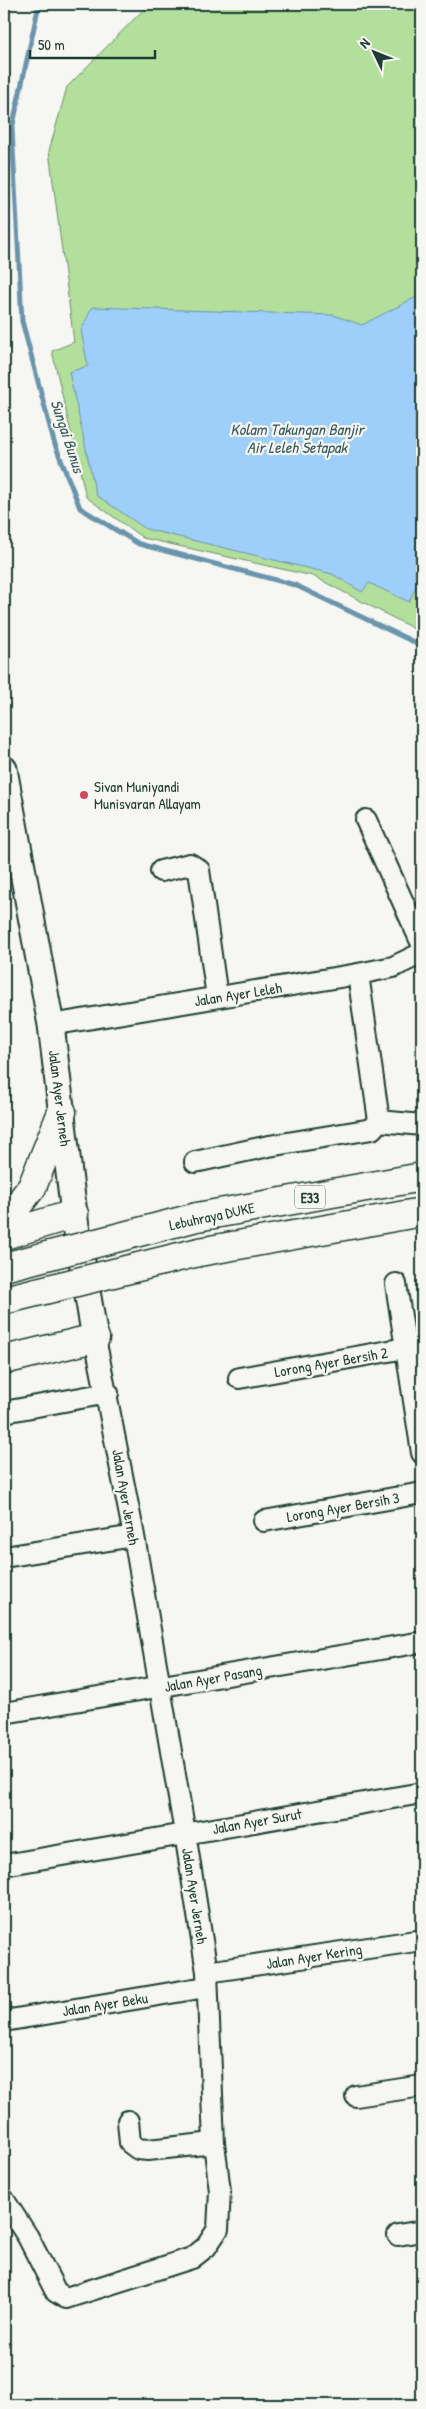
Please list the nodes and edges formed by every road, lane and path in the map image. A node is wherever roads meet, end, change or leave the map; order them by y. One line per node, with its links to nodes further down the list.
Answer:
1 (4, 769): 8 (main road, Jalan Ayer Jerneh)
2 (366, 820): 4 (street)
3 (161, 871): 7 (street)
4 (422, 944)
5 (422, 953): 6 (street, Jalan Ayer Leleh)
6 (358, 974): 7 (street, Jalan Ayer Leleh); 10 (street)
7 (217, 997): 8 (street, Jalan Ayer Leleh)
8 (51, 1025): 9 (main road, Jalan Ayer Jerneh)
9 (62, 1112): 15 (main road, Jalan Ayer Jerneh); 16 (highway)
10 (379, 1121): 11 (street); 12 (street)
11 (422, 1125)
12 (195, 1162)
13 (422, 1177): 18 (highway, Lebuhraya DUKE / E33, bridge)
14 (422, 1212): 20 (highway, E33, bridge)
15 (74, 1214): 17 (highway); 21 (main road, Jalan Ayer Jerneh)
16 (4, 1223)
17 (4, 1235)
18 (4, 1267)
19 (396, 1284): 22 (street)
20 (4, 1300)
21 (95, 1338): 23 (highway); 25 (street, Jalan Ayer Jerneh)
22 (414, 1347): 24 (street, Lorong Ayer Bersih 2); 27 (street)
23 (4, 1360)
24 (240, 1378)
25 (108, 1393): 26 (street); 30 (street, Jalan Ayer Jerneh)
26 (4, 1412)
27 (422, 1452)
28 (422, 1493): 29 (street, Lorong Ayer Bersih 3)
29 (264, 1521)
30 (134, 1536): 31 (street); 33 (street, Jalan Ayer Jerneh)
31 (4, 1557)
32 (422, 1642): 33 (street, Jalan Ayer Pasang)
33 (160, 1687): 34 (street, Jalan Ayer Pasang); 36 (street, Jalan Ayer Jerneh)
34 (4, 1713)
35 (422, 1793): 36 (street, Jalan Ayer Surut)
36 (185, 1833): 37 (street, Jalan Ayer Surut); 39 (street, Jalan Ayer Jerneh)
37 (4, 1865)
38 (422, 1940): 39 (street, Jalan Ayer Kering)
39 (206, 1980): 40 (street, Jalan Ayer Beku); 44 (street, Jalan Ayer Jerneh)
40 (4, 2021)
41 (422, 2086): 42 (street)
42 (356, 2096)
43 (128, 2121): 44 (street)
44 (214, 2144): 45 (street, Jalan Ayer Jerneh)
45 (4, 2200)
46 (422, 2231): 47 (street)
47 (398, 2235)

